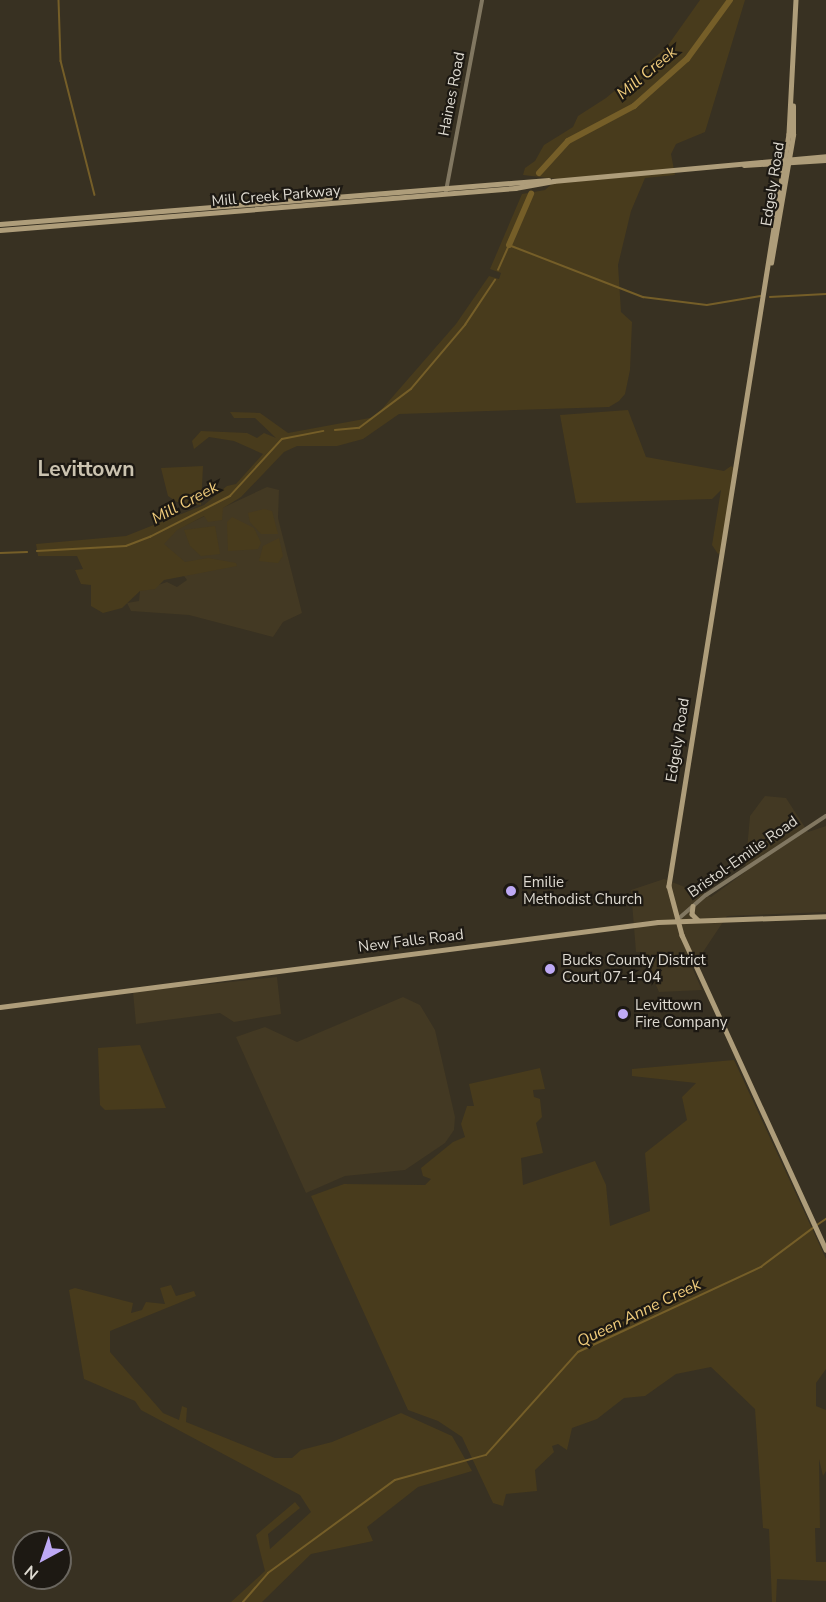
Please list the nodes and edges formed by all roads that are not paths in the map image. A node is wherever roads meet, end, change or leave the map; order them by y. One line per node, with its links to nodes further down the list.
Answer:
1 (482, 0): 6 (street, Haines Road)
2 (796, 0): 4 (main road, Edgely Road)
3 (826, 158): 4 (main road, Mill Creek Parkway)
4 (786, 162): 5 (main road, Mill Creek Parkway); 14 (main road, Edgely Road)
5 (553, 181): 6 (main road, Mill Creek Parkway); 7 (main road, Mill Creek Parkway)
6 (447, 186): 7 (street, Haines Road); 8 (main road, Mill Creek Parkway)
7 (446, 193): 9 (main road, Mill Creek Parkway)
8 (0, 224)
9 (0, 230)
10 (826, 816): 11 (street, Bristol-Emilie Road)
11 (693, 906): 13 (main road); 14 (street, Bristol-Emilie Road)
12 (826, 916): 13 (main road, New Falls Road)
13 (698, 920): 14 (main road, New Falls Road)
14 (676, 921): 15 (main road, New Falls Road); 16 (main road, Edgely Road)
15 (0, 1007)
16 (826, 1250)

